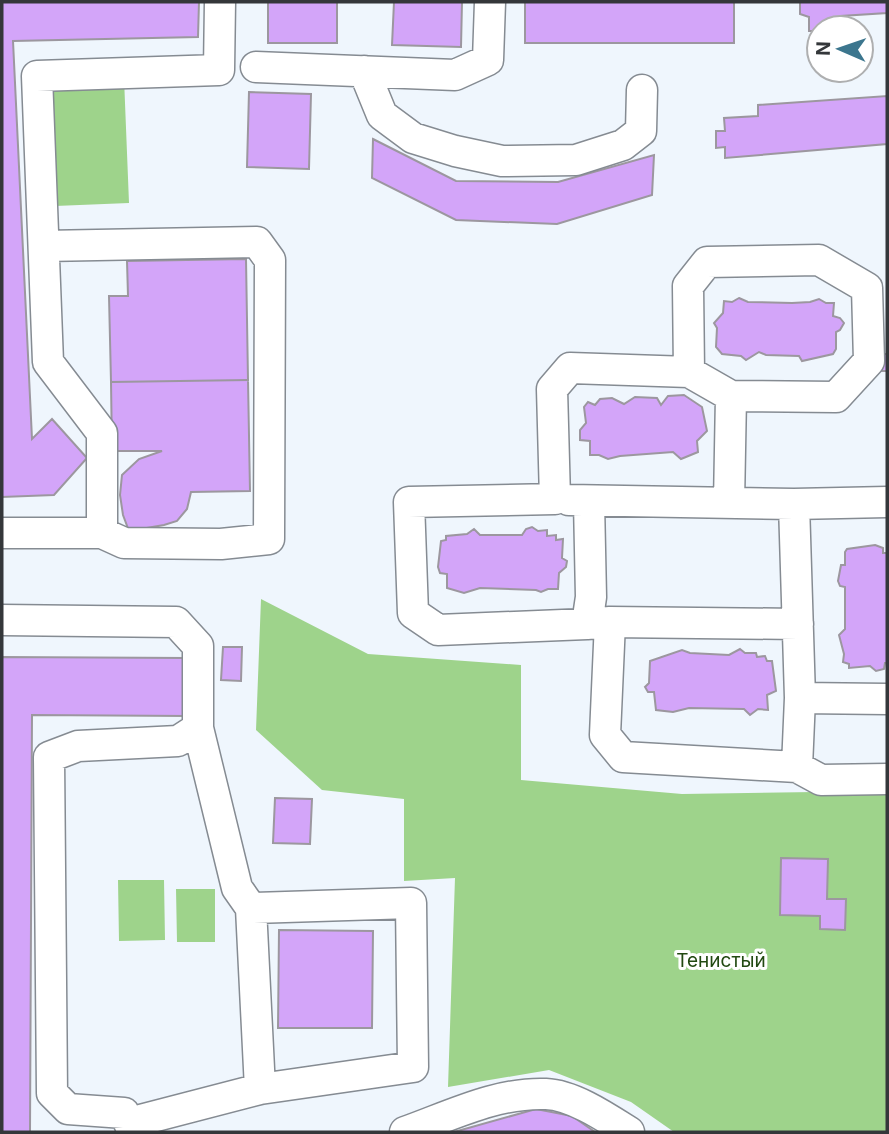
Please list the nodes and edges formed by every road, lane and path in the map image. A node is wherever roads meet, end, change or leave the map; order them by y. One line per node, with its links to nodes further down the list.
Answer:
1 (220, 2): 6 (lane)
2 (490, 2): 4 (lane)
3 (256, 67): 4 (lane)
4 (364, 71): 5 (lane)
5 (642, 90)
6 (44, 246): 15 (lane); 15 (lane)
7 (688, 372): 8 (lane); 8 (lane); 9 (lane)
8 (731, 396): 12 (lane)
9 (555, 499): 10 (lane); 17 (lane)
10 (589, 502): 12 (lane); 17 (lane)
11 (887, 502): 13 (lane)
12 (729, 503): 13 (lane)
13 (794, 504): 18 (lane)
14 (2, 533): 15 (lane)
15 (102, 533)
16 (2, 620): 21 (lane)
17 (599, 623): 18 (lane); 22 (lane)
18 (798, 624): 19 (lane)
19 (800, 698): 20 (lane); 22 (lane)
20 (887, 699)
21 (198, 728): 24 (lane); 26 (lane)
22 (797, 767): 23 (lane)
23 (887, 779)
24 (251, 908): 25 (lane); 25 (lane)
25 (260, 1089): 26 (lane)
26 (131, 1128)
27 (405, 1132): 28 (lane)
28 (629, 1132)

